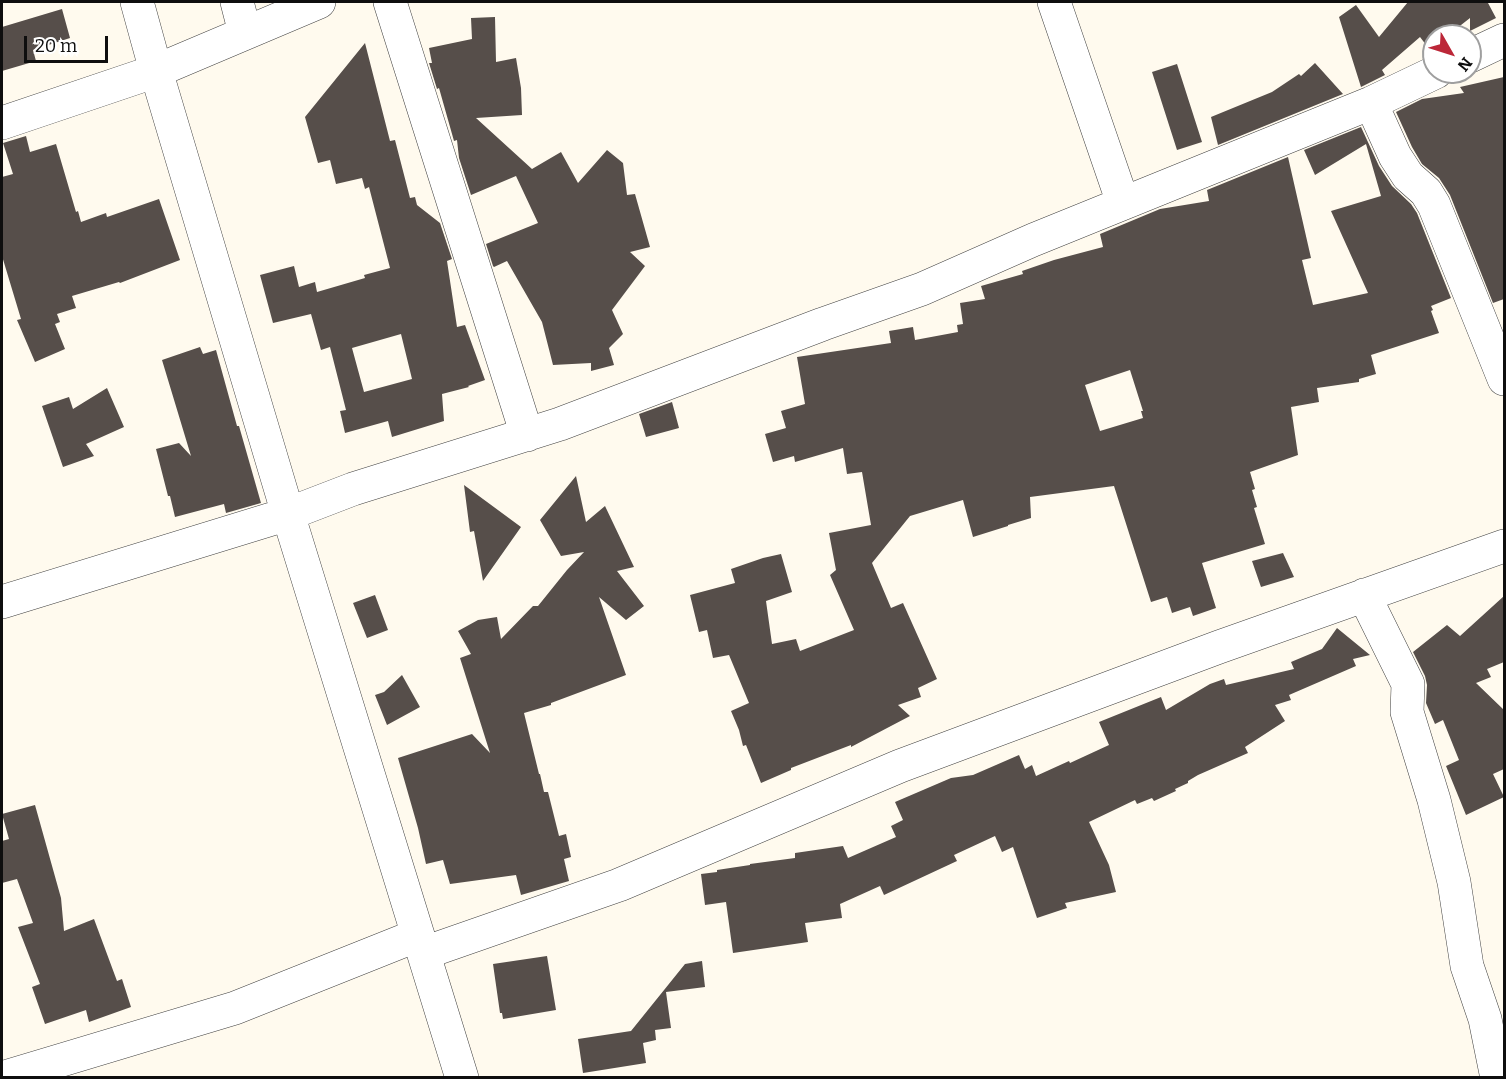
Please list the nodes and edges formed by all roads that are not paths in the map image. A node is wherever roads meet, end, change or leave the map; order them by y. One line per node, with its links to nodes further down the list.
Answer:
1 (136, 2): 9 (street)
2 (237, 2): 6 (street)
3 (319, 2): 6 (street)
4 (390, 2): 15 (street)
5 (1054, 2): 13 (street)
6 (245, 33): 9 (street)
7 (1504, 40): 8 (street)
8 (1482, 50)
9 (156, 71): 12 (street); 16 (street)
10 (1422, 79): 11 (street)
11 (1371, 103): 13 (street); 14 (street)
12 (2, 123)
13 (1123, 203): 15 (street)
14 (1504, 379)
15 (527, 435): 16 (street)
16 (288, 514): 19 (street); 20 (street)
17 (1504, 546): 18 (street)
18 (1364, 595): 20 (street); 23 (street)
19 (2, 602)
20 (421, 944): 21 (street); 22 (street)
21 (2, 1077)
22 (462, 1077)
23 (1497, 1077)

